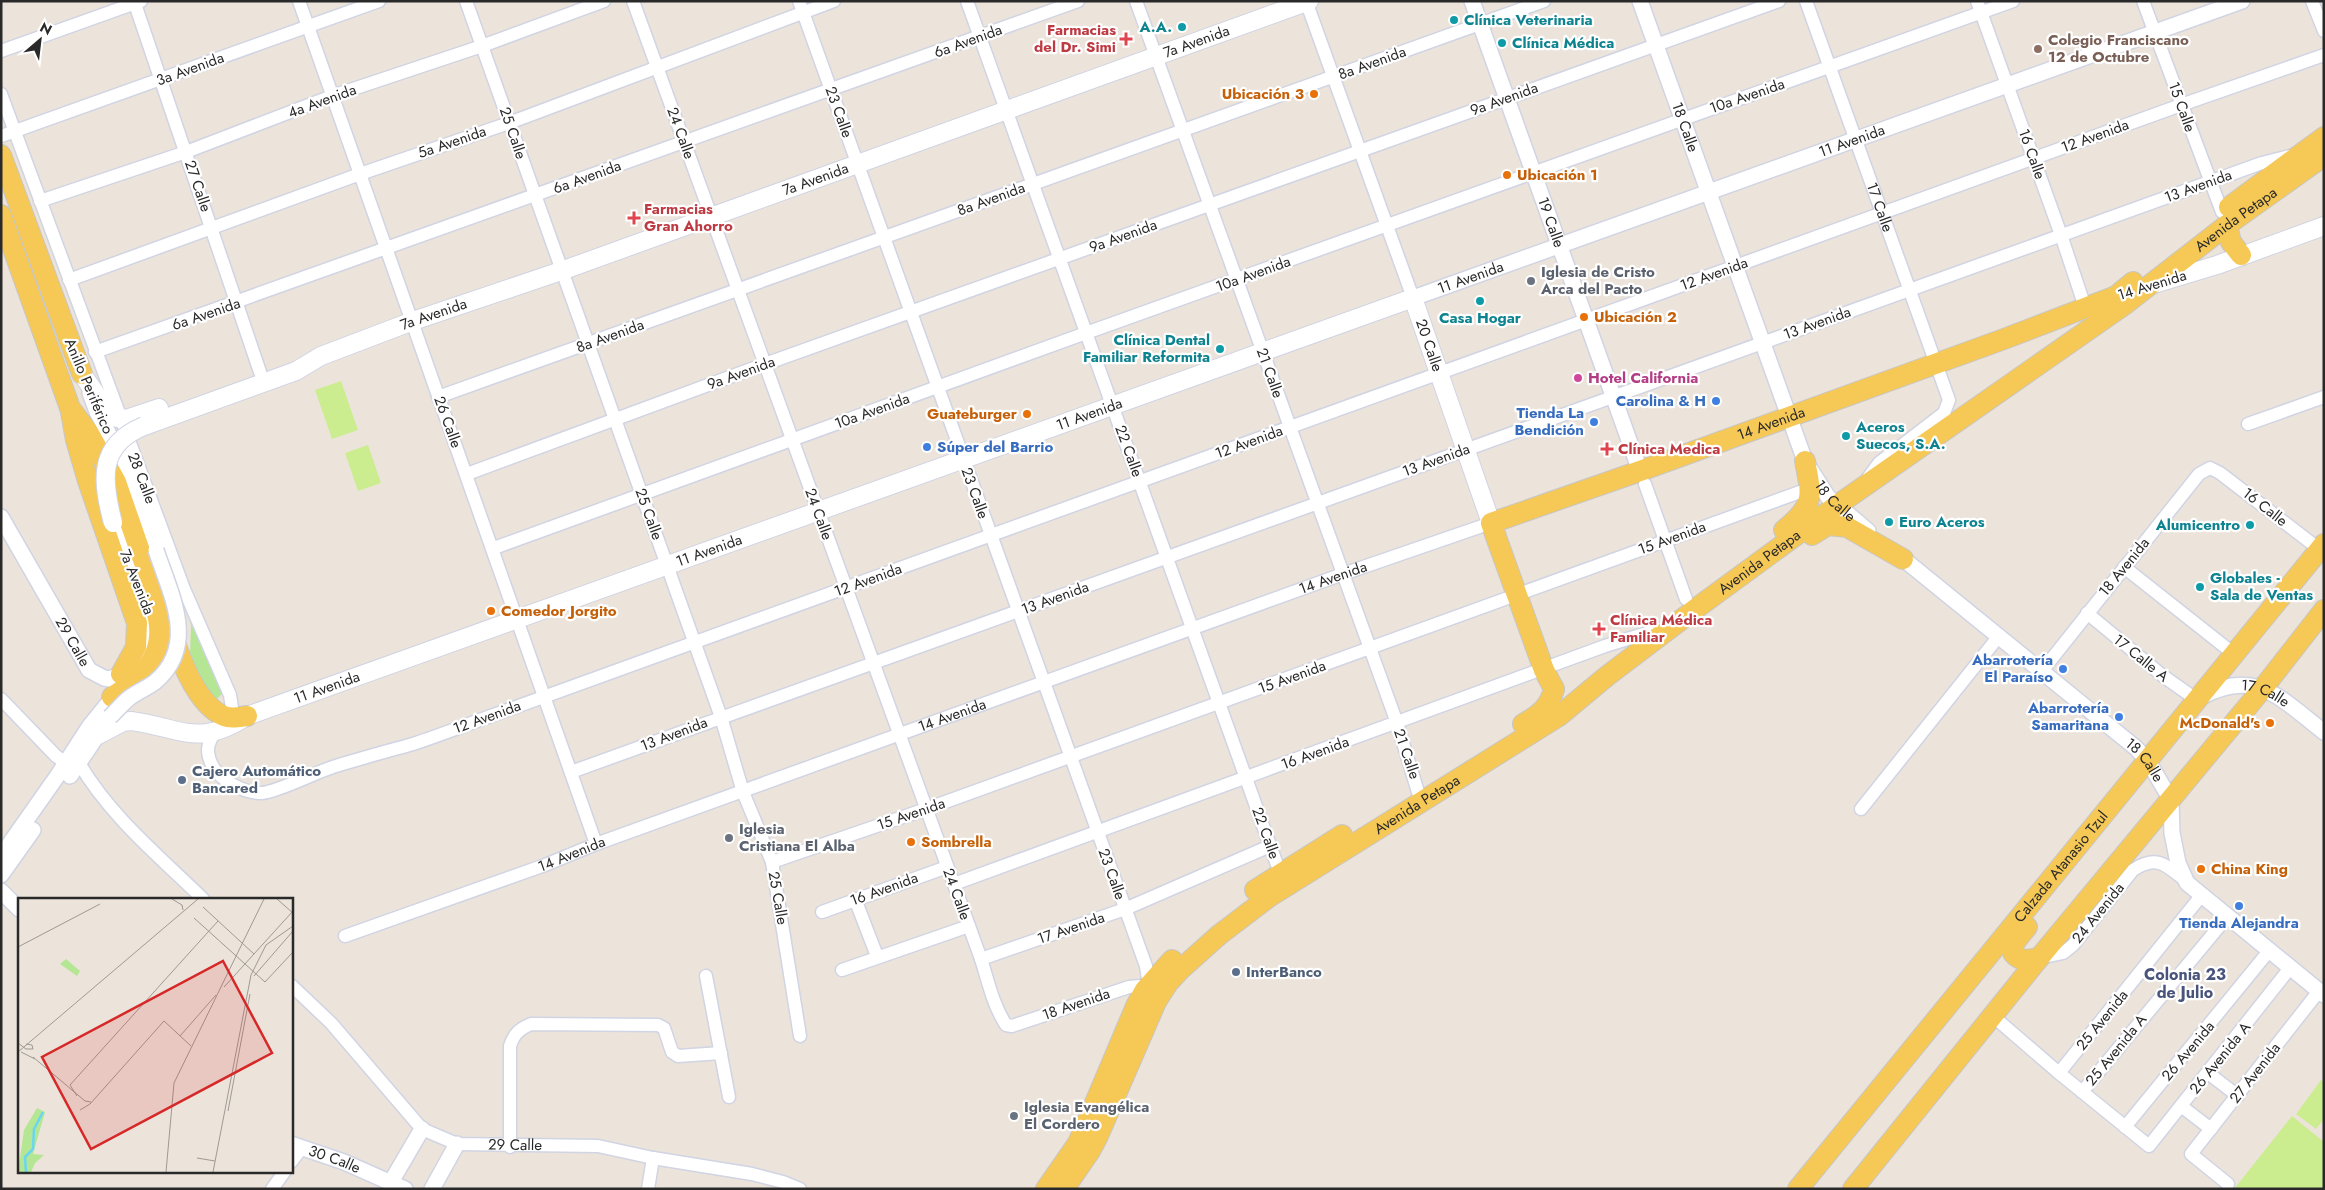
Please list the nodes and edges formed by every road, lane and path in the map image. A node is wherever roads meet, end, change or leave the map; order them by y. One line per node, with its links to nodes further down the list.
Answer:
1 (299, 1): 24 (street, 26 Calle)
2 (378, 1): 24 (street, 3a Avenida)
3 (466, 1): 29 (street, 25 Calle)
4 (604, 1): 29 (street, 4a Avenida)
5 (633, 1): 34 (street, 24 Calle)
6 (834, 1): 21 (street, 5a Avenida)
7 (967, 1): 27 (street, 22 Calle)
8 (1078, 1): 27 (street, 6a Avenida)
9 (1136, 1): 31 (street, 21 Calle)
10 (1472, 1): 23 (street, 19 Calle)
11 (1544, 1): 23 (street, 8a Avenida)
12 (1640, 1): 28 (street, 18 Calle)
13 (1779, 1): 28 (street, 9a Avenida)
14 (1806, 1): 33 (street, 17 Calle)
15 (2013, 1): 22 (street, 10a Avenida)
16 (2143, 1): 26 (street, 15 Calle)
17 (2242, 1): 26 (street, 11 Avenida)
18 (2312, 1): 25 (street)
19 (136, 2): 30 (street); 36 (street, 27 Calle)
20 (1307, 2): 31 (main road, 7a Avenida); 35 (street, 20 Calle)
21 (801, 7): 34 (street, 5a Avenida); 38 (street, 23 Calle)
22 (1979, 7): 33 (street, 10a Avenida); 37 (street, 16 Calle)
23 (1480, 24): 35 (street, 8a Avenida); 41 (street, 19 Calle)
24 (308, 26): 36 (street, 3a Avenida); 40 (street, 26 Calle)
25 (2324, 31)
26 (2155, 34): 37 (street, 11 Avenida); 42 (street, 15 Calle)
27 (980, 36): 38 (street, 6a Avenida); 43 (street, 22 Calle)
28 (1656, 44): 41 (street, 9a Avenida); 44 (street, 18 Calle)
29 (482, 46): 40 (street, 4a Avenida); 45 (street, 25 Calle)
30 (1, 51)
31 (1156, 56): 43 (main road, 7a Avenida); 47 (street, 21 Calle)
32 (2324, 56): 42 (street, 12 Avenida)
33 (1830, 67): 44 (street, 10a Avenida); 50 (street, 17 Calle)
34 (657, 68): 45 (street, 5a Avenida); 51 (street, 24 Calle)
35 (1333, 77): 47 (street, 8a Avenida); 52 (street, 20 Calle)
36 (161, 79): 46 (street, 3a Avenida); 53 (street, 27 Calle)
37 (2007, 86): 50 (street, 11 Avenida); 57 (street, 16 Calle)
38 (831, 90): 51 (street, 6a Avenida); 58 (street, 23 Calle)
39 (1, 94): 46 (street, 28 Calle)
40 (332, 96): 53 (street, 4a Avenida); 60 (street, 26 Calle)
41 (1507, 98): 52 (street, 9a Avenida); 59 (street, 19 Calle)
42 (2181, 105): 57 (street, 12 Avenida); 61 (street, 15 Calle)
43 (1007, 111): 58 (main road, 7a Avenida); 62 (street, 22 Calle)
44 (1683, 119): 59 (street, 10a Avenida); 63 (street, 18 Calle)
45 (509, 123): 60 (street, 5a Avenida); 64 (street, 25 Calle)
46 (14, 131): 48 (street, 3a Avenida); 65 (street, 28 Calle)
47 (1183, 131): 62 (street, 8a Avenida); 66 (street, 21 Calle)
48 (1, 136)
49 (2324, 136): 54 (main road, Avenida Petapa)
50 (1855, 140): 63 (street, 11 Avenida); 67 (street, 17 Calle)
51 (684, 143): 64 (street, 6a Avenida); 69 (street, 24 Calle)
52 (1360, 151): 66 (street, 9a Avenida); 71 (street, 20 Calle)
53 (186, 152): 65 (street, 4a Avenida); 73 (street, 27 Calle)
54 (2303, 152): 61 (street, 13 Avenida); 70 (main road, Avenida Petapa)
55 (1, 155): 104 (main road, Anillo Periférico)
56 (2324, 156): 70 (main road, Avenida Petapa)
57 (2034, 158): 67 (street, 12 Avenida); 74 (street, 16 Calle)
58 (858, 164): 69 (main road, 7a Avenida); 75 (street, 23 Calle)
59 (1533, 172): 71 (street, 10a Avenida); 76 (street, 19 Calle)
60 (360, 174): 73 (street, 5a Avenida); 77 (street, 26 Calle)
61 (2210, 181): 70 (street, 15 Calle); 74 (street, 13 Avenida)
62 (1033, 184): 75 (street, 8a Avenida); 79 (street, 22 Calle)
63 (1709, 192): 76 (street, 11 Avenida); 80 (street, 18 Calle)
64 (535, 196): 77 (street, 6a Avenida); 81 (street, 25 Calle)
65 (40, 201): 82 (street, 28 Calle)
66 (1209, 205): 79 (street, 9a Avenida); 83 (street, 21 Calle)
67 (1881, 213): 80 (street, 12 Avenida); 86 (street, 17 Calle)
68 (1, 215): 110 (main road, Anillo Periférico)
69 (711, 216): 81 (main road, 7a Avenida); 85 (street, 24 Calle)
70 (2224, 218): 78 (main road); 84 (main road, Avenida Petapa); 87 (main road, Avenida Petapa)
71 (1387, 225): 83 (street, 10a Avenida); 88 (street, 20 Calle)
72 (2324, 226): 78 (main road, 14 Avenida)
73 (212, 228): 82 (street, 5a Avenida); 89 (street, 27 Calle)
74 (2061, 235): 86 (street, 13 Avenida); 90 (street, 16 Calle)
75 (884, 238): 85 (street, 8a Avenida); 91 (street, 23 Calle)
76 (1560, 245): 88 (street, 11 Avenida); 92 (street, 19 Calle)
77 (387, 249): 89 (street, 6a Avenida); 93 (street, 26 Calle)
78 (2241, 255): 84 (main road, 14 Avenida)
79 (1060, 258): 91 (street, 9a Avenida); 94 (street, 22 Calle)
80 (1736, 266): 92 (street, 12 Avenida); 95 (street, 18 Calle)
81 (561, 271): 93 (main road, 7a Avenida); 96 (street, 25 Calle)
82 (69, 280): 97 (street, 28 Calle)
83 (1236, 280): 94 (street, 10a Avenida); 98 (street, 21 Calle)
84 (2153, 284): 87 (main road, 14 Avenida); 127 (main road, Avenida Petapa)
85 (738, 290): 96 (street, 8a Avenida); 101 (street, 24 Calle)
86 (1908, 290): 95 (street, 13 Avenida); 100 (street, 17 Calle)
87 (2116, 296): 90 (main road, 14 Avenida)
88 (1413, 298): 98 (main road, 11 Avenida); 103 (main road, 20 Calle)
89 (238, 303): 97 (street, 6a Avenida); 102 (street, 27 Calle)
90 (2085, 307): 100 (main road, 14 Avenida)
91 (911, 313): 101 (street, 9a Avenida); 105 (street, 23 Calle)
92 (1586, 320): 103 (street, 12 Avenida); 106 (street, 19 Calle)
93 (412, 321): 99 (main road, 7a Avenida); 107 (street, 26 Calle)
94 (1086, 332): 105 (street, 10a Avenida); 109 (street, 22 Calle)
95 (1762, 343): 106 (street, 13 Avenida); 112 (street, 18 Calle)
96 (587, 344): 107 (street, 8a Avenida); 114 (street, 25 Calle)
97 (95, 352): 113 (street, 28 Calle)
98 (1263, 353): 109 (main road, 11 Avenida); 116 (street, 21 Calle)
99 (321, 356): 102 (main road, 7a Avenida); 142 (main road, 7a Avenida, bridge)
100 (1937, 363): 111 (street, 17 Calle); 112 (main road, 14 Avenida)
101 (765, 364): 114 (street, 9a Avenida); 117 (street, 24 Calle)
102 (260, 372): 113 (main road, 7a Avenida)
103 (1439, 373): 116 (street, 12 Avenida); 118 (main road, 20 Calle)
104 (82, 374): 113 (main road); 175 (street, Anillo Periférico, bridge)
105 (938, 387): 117 (street, 10a Avenida); 119 (street, 23 Calle)
106 (1613, 396): 118 (street, 13 Avenida); 123 (street, 19 Calle)
107 (438, 397): 122 (street, 26 Calle)
108 (2324, 397): 115 (street)
109 (1113, 406): 119 (main road, 11 Avenida); 124 (street, 22 Calle)
110 (70, 408): 145 (main road, Anillo Periférico); 160 (main road)
111 (1944, 413): 127 (street, Avenida Petapa)
112 (1789, 417): 120 (street, 18 Calle); 123 (main road, 14 Avenida)
113 (119, 419): 173 (street, 28 Calle)
114 (615, 420): 122 (street, 9a Avenida); 126 (street, 25 Calle)
115 (2248, 424)
116 (1290, 427): 124 (street, 12 Avenida); 128 (street, 21 Calle)
117 (792, 439): 126 (street, 10a Avenida); 130 (street, 24 Calle)
118 (1466, 450): 128 (street, 13 Avenida); 132 (main road, 20 Calle)
119 (963, 460): 130 (main road, 11 Avenida); 133 (street, 23 Calle)
120 (1805, 461): 125 (main road); 129 (street, 18 Calle)
121 (2210, 468): 135 (street, 16 Calle); 140 (street, 18 Avenida)
122 (467, 474): 136 (street, 26 Calle)
123 (1642, 478): 132 (main road, 14 Avenida); 134 (street, 19 Calle)
124 (1140, 482): 133 (street, 12 Avenida); 137 (street, 22 Calle)
125 (1811, 488): 134 (street, 15 Avenida); 146 (main road)
126 (642, 494): 136 (street, 10a Avenida); 139 (street, 25 Calle)
127 (1856, 494): 129 (main road, Avenida Petapa)
128 (1317, 503): 137 (street, 13 Avenida); 141 (street, 21 Calle)
129 (1836, 506): 138 (street, 18 Calle); 146 (main road, Avenida Petapa)
130 (818, 512): 139 (main road, 11 Avenida); 143 (street, 24 Calle)
131 (1, 517): 160 (street, 29 Calle)
132 (1491, 523): 141 (street, 14 Avenida); 144 (main road, 20 Calle)
133 (991, 535): 143 (street, 12 Avenida); 148 (street, 23 Calle)
134 (1666, 540): 144 (street, 15 Avenida); 146 (street, 19 Calle)
135 (2322, 547): 156 (main road, Calzada Atanasio Tzul)
136 (494, 548): 150 (street, 26 Calle)
137 (1167, 557): 148 (street, 13 Avenida); 152 (street, 22 Calle)
138 (1903, 559): 146 (main road); 153 (street, 18 Calle)
139 (667, 566): 150 (main road, 11 Avenida); 154 (street, 25 Calle)
140 (2124, 567): 149 (street, 18 Avenida); 156 (street)
141 (1343, 574): 152 (street, 14 Avenida); 155 (street, 21 Calle)
142 (135, 581): 160 (street); 166 (street, 7a Avenida)
143 (846, 588): 154 (street, 12 Avenida); 157 (street, 24 Calle)
144 (1518, 594): 155 (street, 15 Avenida); 158 (main road, 20 Calle)
145 (157, 600): 166 (main road); 173 (main road, Anillo Periférico)
146 (1692, 603): 151 (main road, Avenida Petapa)
147 (2324, 610): 163 (main road)
148 (1018, 611): 157 (street, 13 Avenida); 162 (street, 23 Calle)
149 (2086, 613): 159 (street, 18 Avenida); 168 (street, 17 Calle A)
150 (518, 619): 165 (street, 26 Calle); 170 (main road, 11 Avenida)
151 (1678, 623): 158 (street, 16 Avenida); 161 (main road, Avenida Petapa)
152 (1192, 628): 162 (street, 14 Avenida); 169 (street, 22 Calle)
153 (1999, 636): 159 (street, 18 Calle); 186 (street)
154 (693, 643): 165 (street, 12 Avenida); 171 (street, 25 Calle)
155 (1370, 648): 169 (street, 15 Avenida); 172 (street, 21 Calle)
156 (2234, 654): 168 (main road, Calzada Atanasio Tzul)
157 (873, 663): 171 (street, 13 Avenida); 176 (street, 24 Calle)
158 (1544, 670): 164 (main road, 20 Calle); 172 (street, 16 Avenida)
159 (2042, 671): 178 (street, 18 Calle)
160 (121, 674)
161 (1607, 676): 164 (main road); 183 (main road, Avenida Petapa)
162 (1043, 682): 176 (street, 14 Avenida); 177 (street, 23 Calle)
163 (2263, 688): 168 (street, 17 Calle); 174 (street, 17 Calle); 184 (main road)
164 (1554, 689): 183 (main road, Avenida Petapa)
165 (545, 696): 173 (street, 12 Avenida); 180 (street, 26 Calle)
166 (112, 697): 179 (street)
167 (1, 699): 179 (street)
168 (2198, 699): 178 (main road, Calzada Atanasio Tzul)
169 (1219, 703): 177 (street, 15 Avenida); 181 (street, 22 Calle)
170 (246, 716): 173 (main road)
171 (721, 717): 180 (street, 13 Avenida); 182 (street, 25 Calle)
172 (1397, 723): 181 (street, 16 Avenida); 183 (street, 21 Calle)
173 (220, 725): 175 (main road)
174 (2324, 732)
175 (98, 735): 179 (street)
176 (899, 735): 182 (street, 14 Avenida); 185 (street, 24 Calle)
177 (1070, 757): 185 (street, 15 Avenida); 187 (street, 23 Calle)
178 (2148, 761): 184 (street, 18 Calle); 189 (main road, Calzada Atanasio Tzul)
179 (73, 763): 191 (street); 196 (street); 201 (street)
180 (571, 772): 188 (street, 26 Calle)
181 (1246, 778): 187 (street, 16 Avenida); 190 (street, 22 Calle)
182 (743, 792): 188 (street, 14 Avenida); 193 (street, 25 Calle)
183 (1420, 795): 195 (main road, Avenida Petapa); 245 (main road, Avenida Petapa)
184 (2171, 800): 197 (street, 18 Calle); 211 (main road)
185 (926, 809): 193 (street, 15 Avenida); 194 (street, 24 Calle)
186 (1862, 809)
187 (1097, 832): 198 (street, 16 Avenida); 204 (street, 23 Calle)
188 (596, 844): 208 (street, 14 Avenida)
189 (2079, 844): 211 (main road); 246 (main road, Calzada Atanasio Tzul)
190 (1270, 846): 195 (street, 22 Calle); 204 (street, 17 Avenida)
191 (1, 856)
192 (2153, 861): 197 (street, 18 Calle); 211 (street, 24 Avenida)
193 (772, 862): 221 (street, 25 Calle)
194 (947, 867): 198 (street, 24 Calle); 202 (street, 16 Avenida)
195 (1280, 873): 217 (main road, Avenida Petapa)
196 (1, 875)
197 (2187, 882): 200 (street, 18 Calle)
198 (954, 884): 207 (street, 24 Calle)
199 (1, 892): 203 (street)
200 (2201, 896): 206 (street, 18 Calle); 223 (street, 25 Avenida)
201 (202, 898)
202 (855, 899): 205 (street, 16 Avenida); 210 (street)
203 (18, 909)
204 (1125, 910): 212 (street, 17 Avenida); 217 (street, 23 Calle)
205 (822, 912)
206 (2227, 917): 209 (street, 18 Calle); 225 (street, 25 Avenida A)
207 (969, 926): 210 (street); 212 (street, 24 Calle)
208 (345, 936)
209 (2269, 951): 213 (street, 18 Calle); 229 (street, 26 Avenida)
210 (877, 956): 214 (street)
211 (2039, 958): 219 (main road)
212 (981, 959): 220 (street, 24 Calle)
213 (2290, 968): 218 (street, 18 Calle); 224 (street, 26 Avenida A)
214 (842, 970)
215 (706, 976): 222 (street)
216 (292, 986): 230 (street, 29 Calle)
217 (1147, 987): 220 (street, 18 Avenida); 244 (main road, Avenida Petapa)
218 (2321, 993): 226 (street, 27 Avenida)
219 (1994, 1017): 223 (street); 247 (main road)
220 (1006, 1025)
221 (800, 1036)
222 (721, 1053): 227 (street); 234 (street)
223 (2059, 1073): 225 (street)
224 (2208, 1073): 226 (street); 228 (street, 26 Avenida A)
225 (2082, 1092): 229 (street)
226 (2238, 1096): 231 (street, 27 Avenida)
227 (729, 1097)
228 (2181, 1106): 229 (street, 26 Avenida A); 231 (street)
229 (2125, 1126)
230 (422, 1129): 232 (street, 29 Calle); 239 (street)
231 (2211, 1129): 238 (street, 27 Avenida)
232 (458, 1144): 234 (street, 29 Calle); 241 (street)
233 (296, 1146): 236 (street); 239 (street, 30 Calle)
234 (510, 1147): 235 (street, 29 Calle)
235 (654, 1158): 242 (street); 243 (street, 29 Calle)
236 (292, 1159)
237 (284, 1172): 240 (street)
238 (2228, 1184)
239 (401, 1187)
240 (272, 1189)
241 (432, 1189)
242 (648, 1189)
243 (800, 1189)
244 (1046, 1189)
245 (1064, 1189)
246 (1798, 1189)
247 (1853, 1189)

